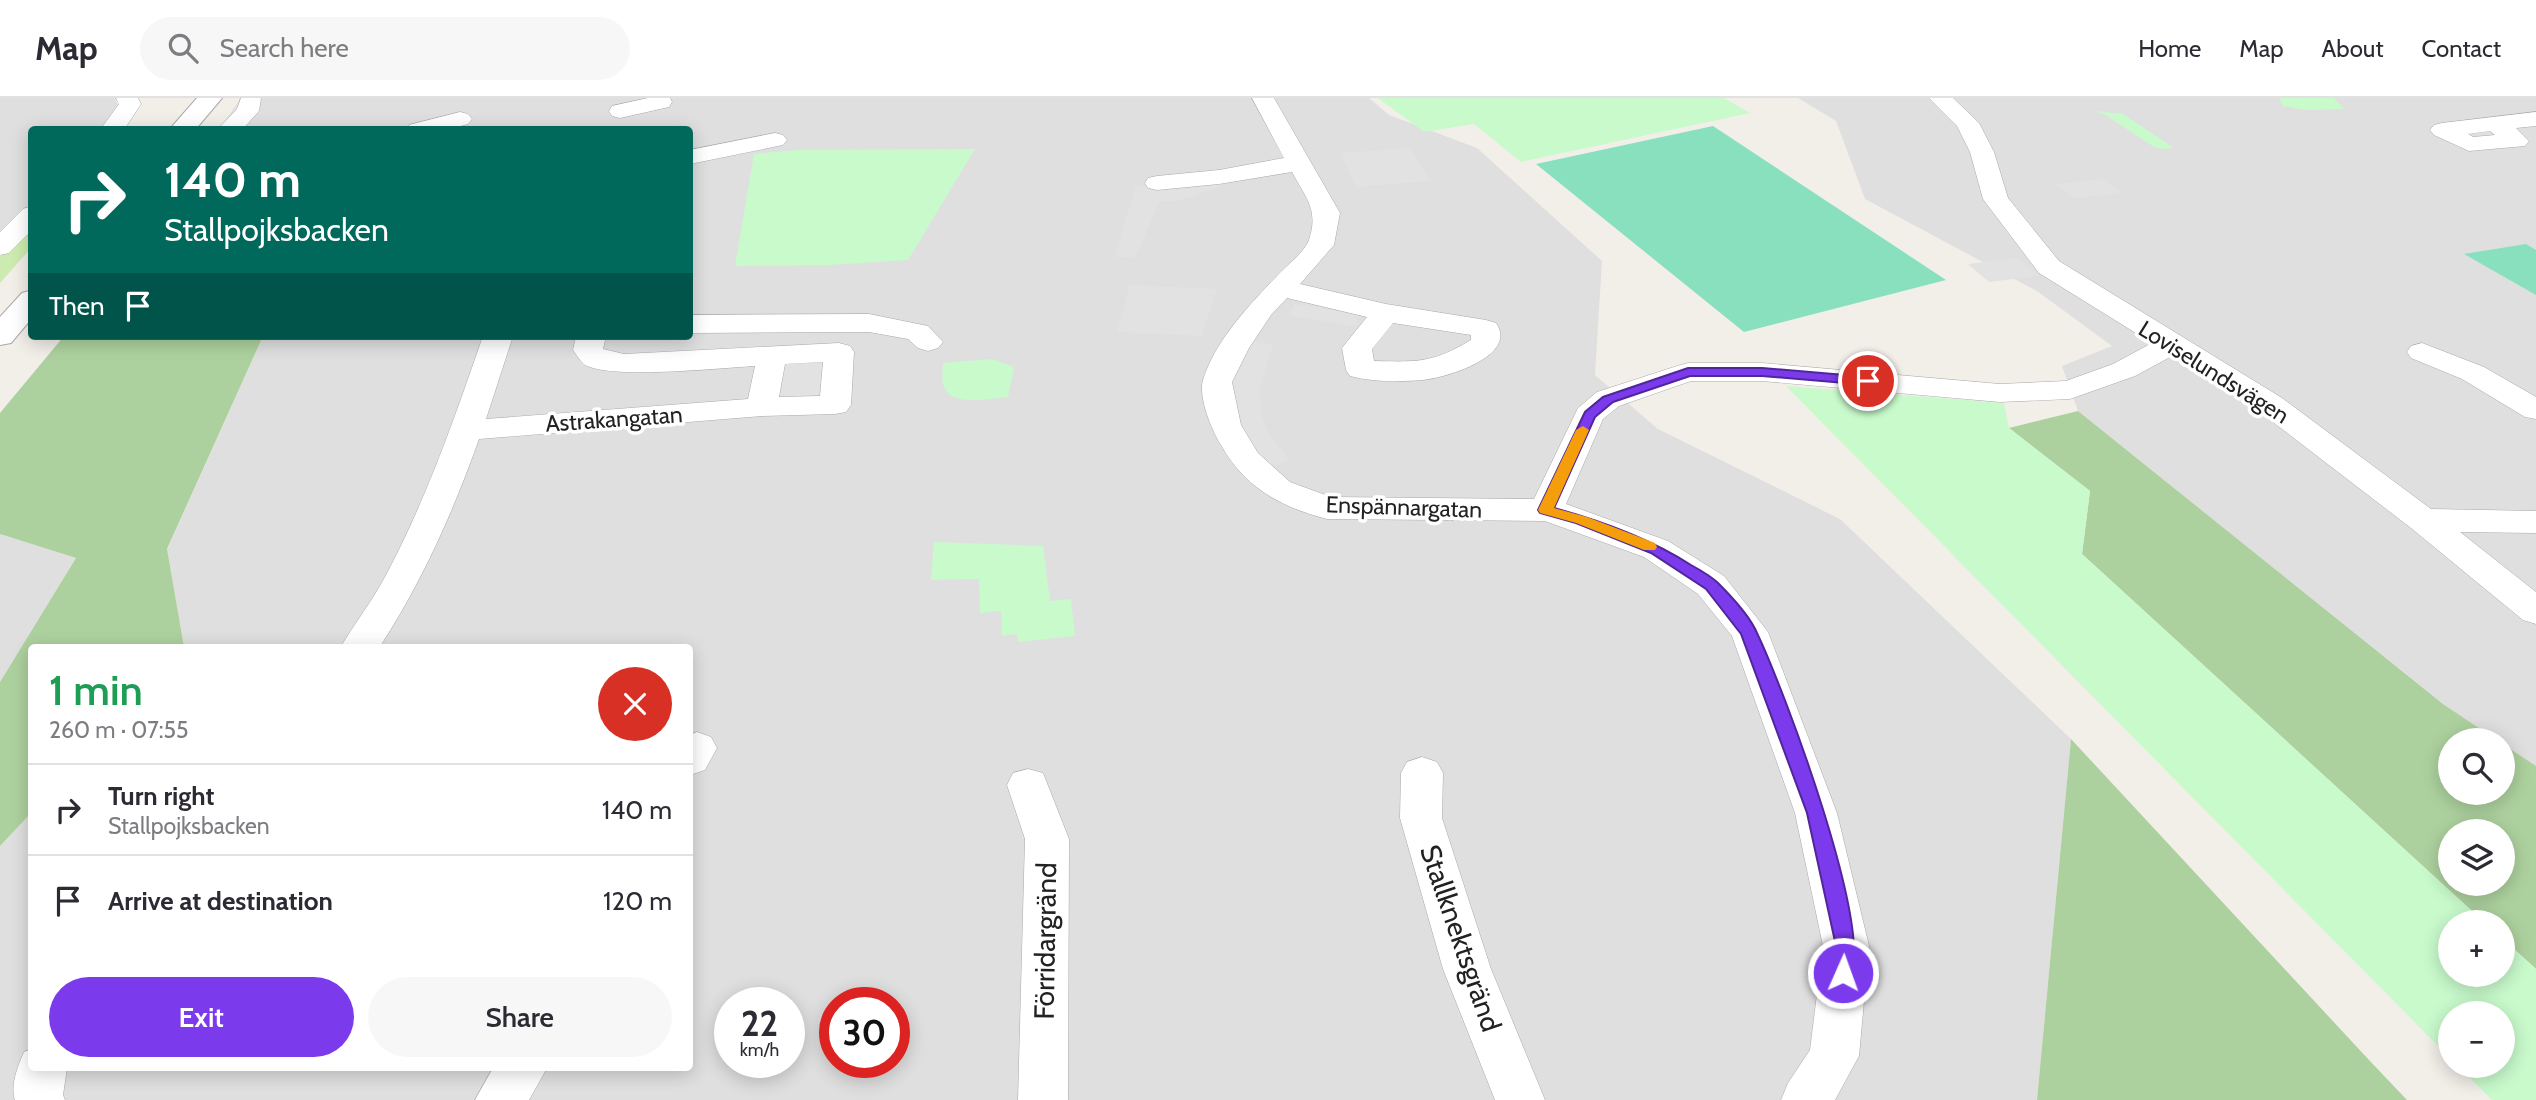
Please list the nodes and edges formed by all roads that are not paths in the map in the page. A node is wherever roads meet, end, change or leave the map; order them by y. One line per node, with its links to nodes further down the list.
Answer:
1 (127, 98): 12 (street)
2 (184, 98): 13 (street)
3 (211, 98): 14 (street)
4 (1263, 98): 19 (street, Enspännargatan)
5 (1940, 98): 32 (street, Loviselundsvägen)
6 (251, 100): 15 (street)
7 (666, 107): 8 (street)
8 (620, 113)
9 (458, 116): 16 (street)
10 (2536, 119): 11 (street)
11 (2497, 125)
12 (114, 126)
13 (159, 126)
14 (185, 126)
15 (232, 126)
16 (429, 126)
17 (775, 140): 18 (street)
18 (693, 156)
19 (1300, 163): 20 (street); 24 (street, Enspännargatan)
20 (1157, 183)
21 (28, 218): 22 (street)
22 (0, 247)
23 (28, 287): 25 (street); 28 (street)
24 (1281, 288): 26 (street); 38 (street, Enspännargatan)
25 (0, 303)
26 (1386, 313)
27 (693, 324): 31 (street)
28 (0, 336)
29 (497, 340): 37 (street)
30 (590, 340): 34 (street)
31 (928, 342)
32 (2173, 344): 38 (street); 39 (street, Loviselundsvägen)
33 (2422, 352): 36 (street)
34 (772, 356): 35 (street); 35 (street, Astrakangatan)
35 (762, 407): 37 (street, Astrakangatan)
36 (2536, 410)
37 (465, 430): 42 (street)
38 (1546, 510): 51 (street)
39 (2423, 520): 40 (street); 41 (street, Loviselundsvägen)
40 (2536, 522)
41 (2536, 611)
42 (362, 644)
43 (1422, 773): 50 (street, Stallknektsgränd)
44 (1028, 785): 49 (street, Förridargränd)
45 (42, 1071): 47 (street)
46 (520, 1071): 48 (street)
47 (40, 1100)
48 (500, 1100)
49 (1043, 1100)
50 (1520, 1100)
51 (1806, 1100)

